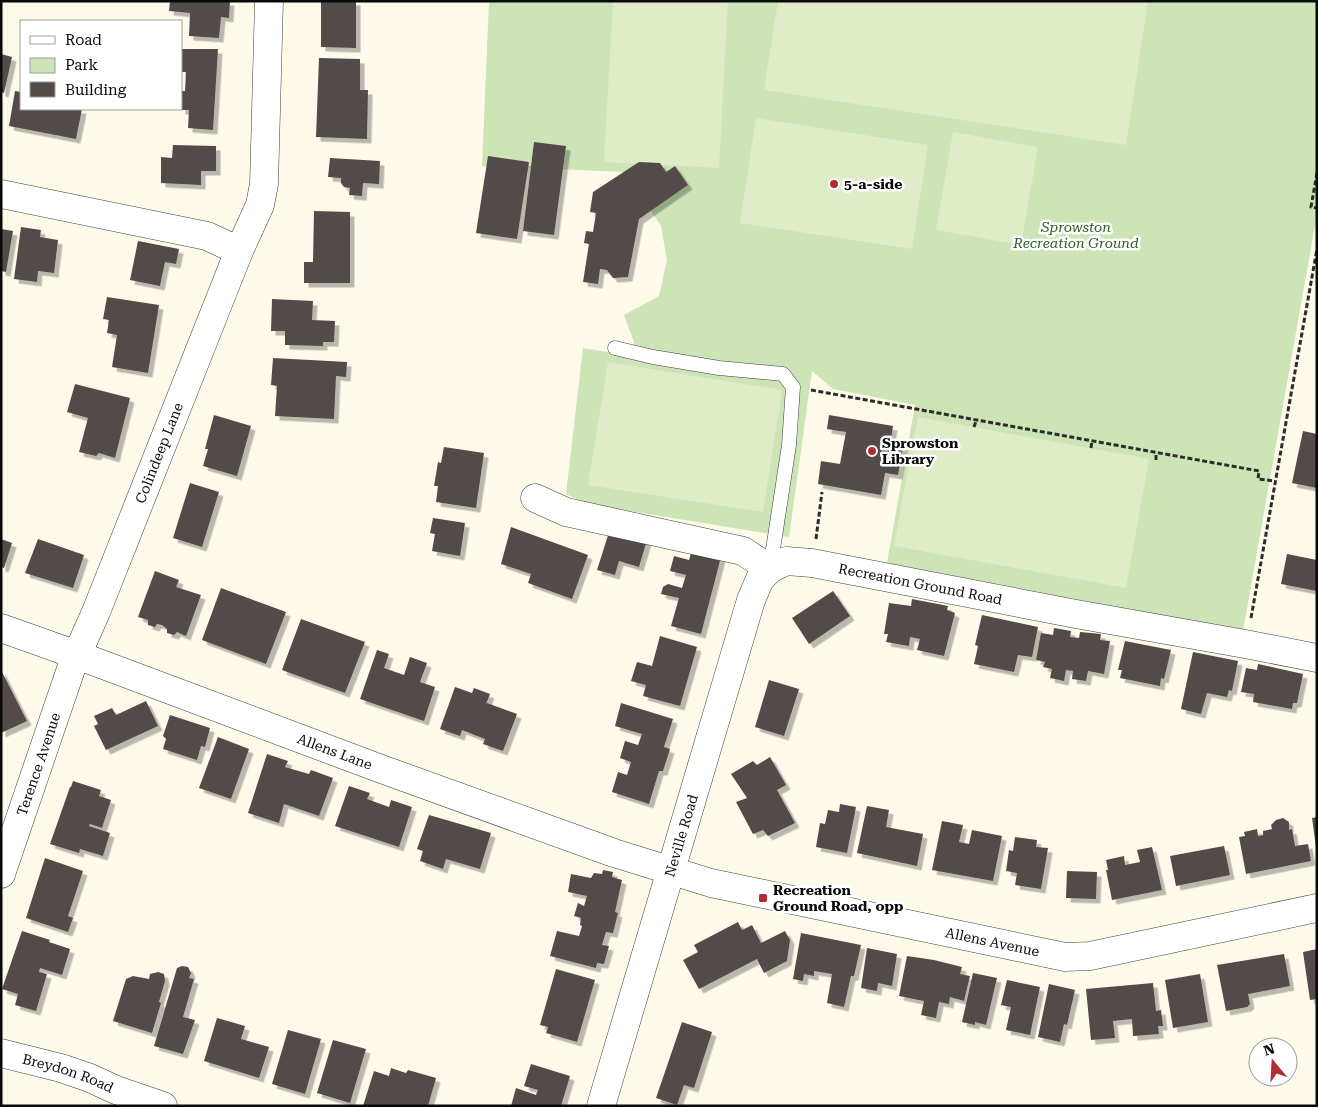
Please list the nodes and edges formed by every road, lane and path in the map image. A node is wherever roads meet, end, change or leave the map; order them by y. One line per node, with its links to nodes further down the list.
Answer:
1 (270, 1): 6 (street, Colindeep Lane)
2 (1317, 173): 4 (path)
3 (1, 194): 6 (street)
4 (1317, 208)
5 (1317, 249): 15 (path)
6 (238, 250): 22 (street, Colindeep Lane)
7 (615, 348): 8 (lane)
8 (793, 387): 9 (path); 19 (lane)
9 (976, 421): 10 (path); 11 (path)
10 (974, 427)
11 (1092, 441): 12 (path); 13 (path)
12 (1091, 448)
13 (1156, 453): 14 (path); 15 (path)
14 (1156, 460)
15 (1275, 480): 21 (path)
16 (822, 492): 18 (path)
17 (535, 498): 19 (street)
18 (812, 564): 19 (street, Recreation Ground Road); 21 (street, Recreation Ground Road)
19 (770, 569): 24 (street, Neville Road)
20 (1, 628): 22 (street, Allens Lane)
21 (1245, 644): 23 (street, Recreation Ground Road)
22 (77, 655): 24 (street, Allens Lane); 25 (street, Terence Avenue)
23 (1317, 658)
24 (671, 870): 26 (street, Allens Avenue); 30 (street, Neville Road)
25 (1, 874)
26 (1317, 908)
27 (1, 1053): 28 (street, Breydon Road)
28 (113, 1098): 29 (street, Breydon Road)
29 (163, 1106)
30 (601, 1106)

